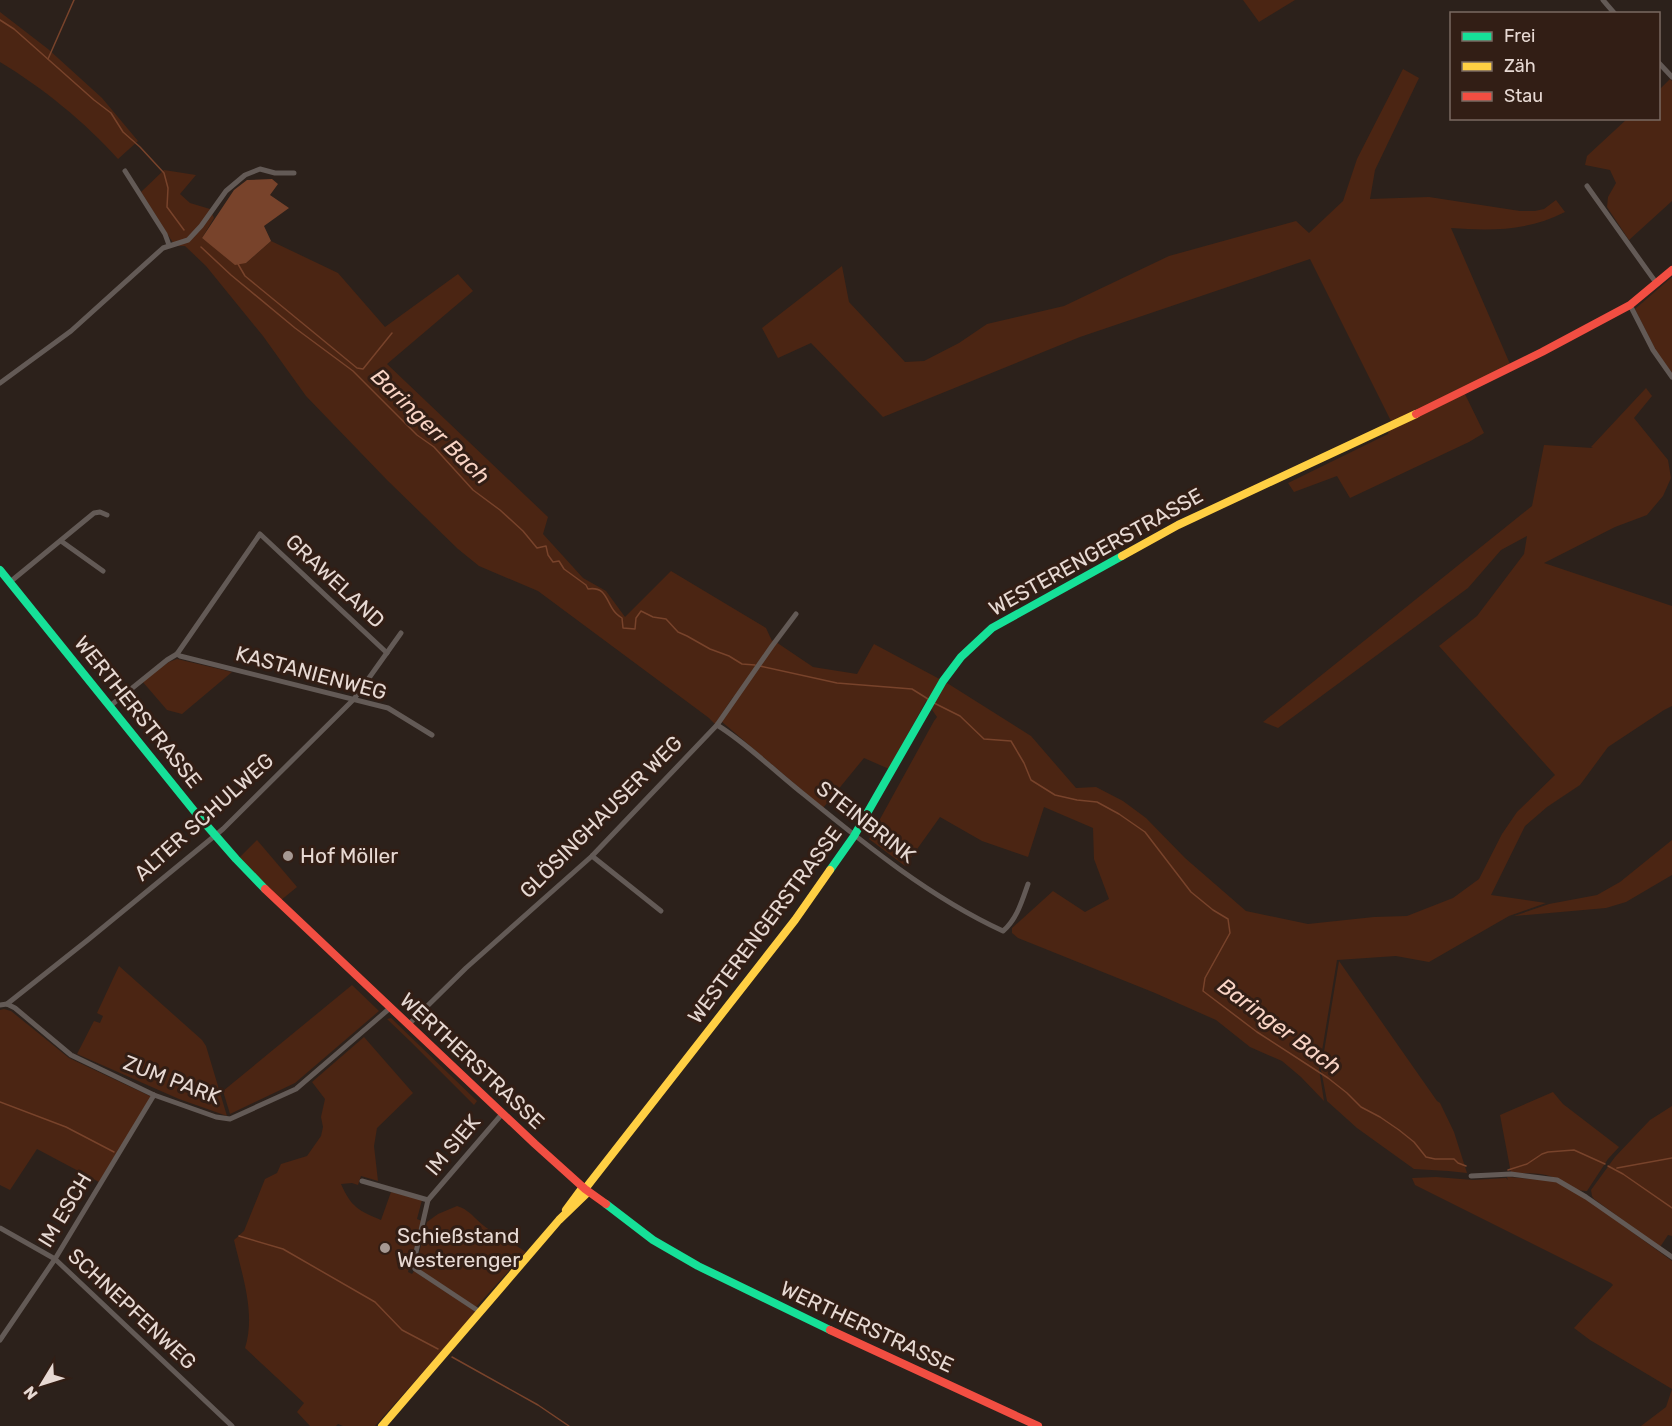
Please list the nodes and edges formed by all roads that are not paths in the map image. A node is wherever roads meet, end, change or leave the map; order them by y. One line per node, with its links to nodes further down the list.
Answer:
1 (1603, 0): 2 (street)
2 (1613, 12)
3 (1660, 63): 4 (street)
4 (1672, 77)
5 (124, 171): 8 (street)
6 (294, 172): 8 (street)
7 (1587, 186): 10 (street)
8 (169, 245): 13 (street)
9 (1672, 270): 10 (street, WESTERENGERSTRASSE)
10 (1657, 284): 11 (street, WESTERENGERSTRASSE)
11 (1630, 305): 12 (street); 28 (street, WESTERENGERSTRASSE)
12 (1672, 377)
13 (0, 383)
14 (106, 515): 15 (street)
15 (61, 542): 17 (street); 18 (street)
16 (0, 570): 18 (street, WERTHERSTRASSE)
17 (103, 571)
18 (10, 582): 24 (street, WERTHERSTRASSE)
19 (796, 614): 25 (street, GLÖSINGHAUSER WEG)
20 (401, 633): 21 (street, ALTER SCHULWEG)
21 (387, 653): 22 (street, GRAWELAND); 23 (street, ALTER SCHULWEG)
22 (177, 654): 23 (street, KASTANIENWEG); 24 (street)
23 (354, 699): 26 (street, KASTANIENWEG); 27 (street, ALTER SCHULWEG)
24 (110, 706): 27 (street, WERTHERSTRASSE)
25 (717, 725): 28 (street, STEINBRINK); 29 (street, GLÖSINGHAUSER WEG)
26 (432, 735)
27 (215, 835): 32 (street, ALTER SCHULWEG); 34 (street, WERTHERSTRASSE)
28 (854, 836): 30 (street, STEINBRINK); 40 (street, WESTERENGERSTRASSE)
29 (592, 856): 31 (street); 35 (street, GLÖSINGHAUSER WEG)
30 (1028, 884)
31 (661, 911)
32 (7, 1004): 33 (street); 36 (street, ZUM PARK)
33 (0, 1005)
34 (390, 1008): 35 (street, WERTHERSTRASSE); 36 (street, ZUM PARK)
35 (408, 1025): 37 (street, WERTHERSTRASSE)
36 (154, 1095): 44 (street, IM ESCH)
37 (502, 1113): 40 (street, WERTHERSTRASSE); 41 (street, IM SIEK)
38 (1471, 1176): 43 (street)
39 (362, 1181): 41 (street, IM SIEK)
40 (586, 1189): 45 (street, WESTERENGERSTRASSE); 49 (street, WERTHERSTRASSE)
41 (428, 1200): 45 (street)
42 (0, 1228): 44 (street, SCHNEPFENWEG)
43 (1672, 1257)
44 (55, 1259): 46 (street, IM ESCH); 47 (street, SCHNEPFENWEG)
45 (480, 1312): 48 (street, WESTERENGERSTRASSE)
46 (0, 1340)
47 (232, 1426)
48 (382, 1426)
49 (1038, 1426)

